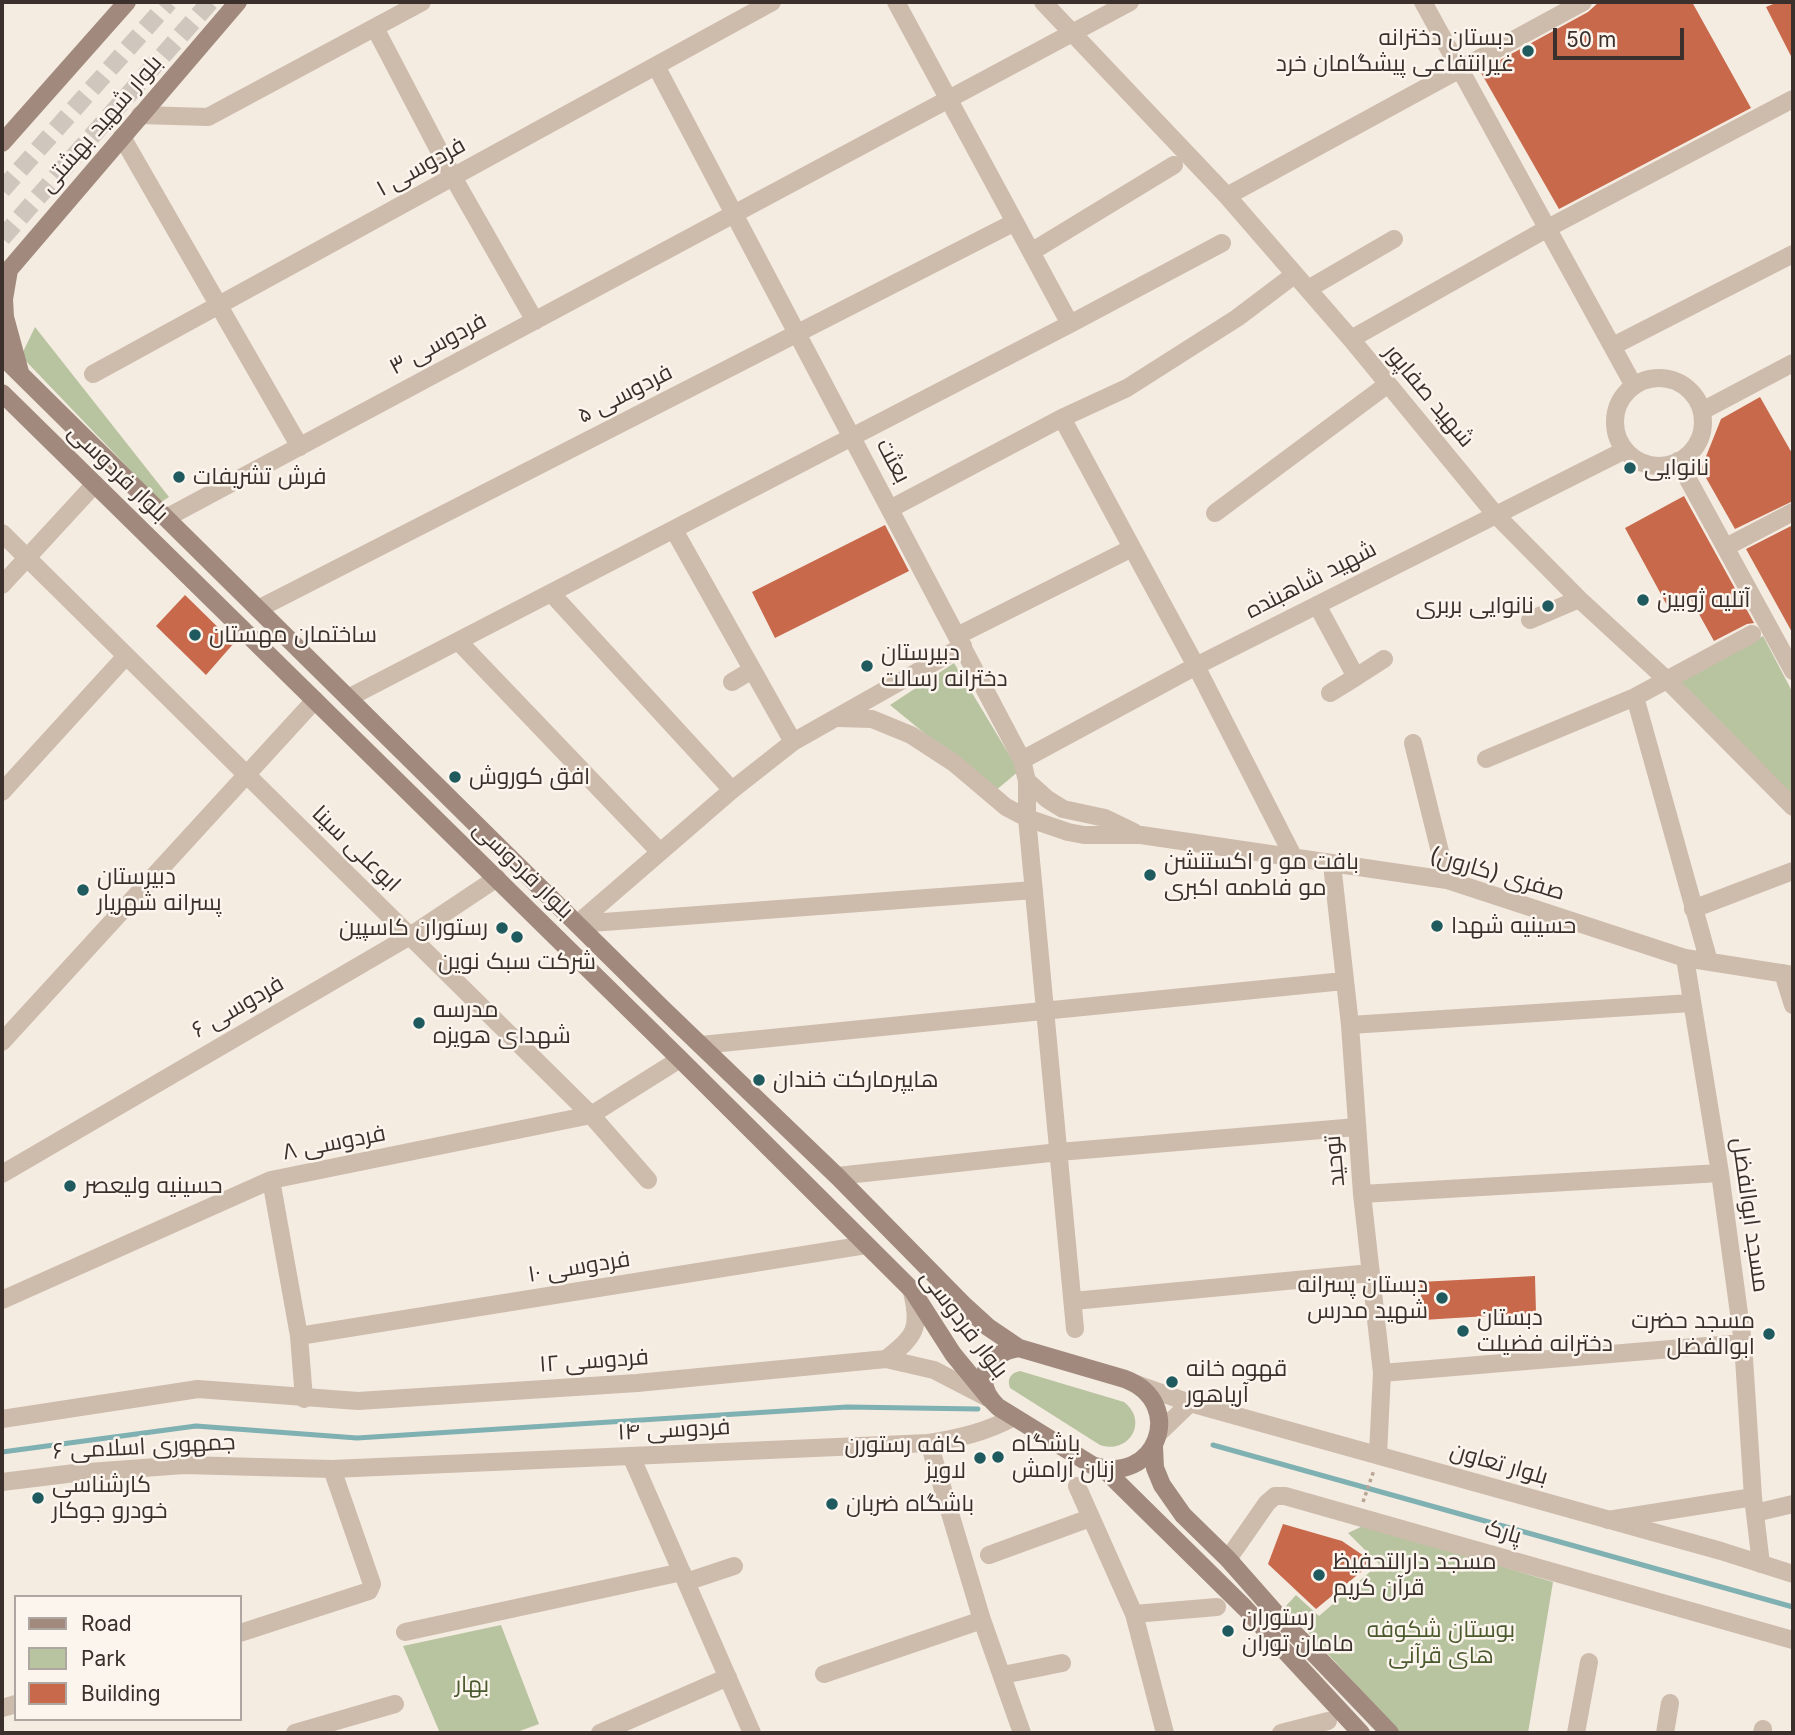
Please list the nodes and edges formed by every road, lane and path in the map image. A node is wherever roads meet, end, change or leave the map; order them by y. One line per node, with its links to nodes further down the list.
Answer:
1 (127, 2): 18 (main road)
2 (238, 2): 16 (main road, بلوار شهید بهشتی)
3 (422, 2): 10 (street)
4 (772, 2): 12 (street, فردوسی ۱)
5 (896, 2): 14 (street)
6 (1043, 2): 11 (street, شهید صفاپور)
7 (1130, 2): 11 (street, فردوسی ۳)
8 (1423, 2): 13 (street)
9 (1583, 2): 13 (street)
10 (375, 27): 16 (street); 20 (street)
11 (1071, 33): 14 (street, فردوسی ۳); 21 (street, شهید صفاپور)
12 (656, 66): 20 (street, فردوسی ۱); 22 (street, بعثت)
13 (1460, 69): 21 (street); 24 (street)
14 (948, 99): 22 (street, فردوسی ۳); 23 (street)
15 (1793, 99): 24 (street)
16 (140, 115): 17 (main road, بلوار شهید بهشتی)
17 (122, 137): 29 (main road, بلوار شهید بهشتی); 32 (street)
18 (2, 143)
19 (1174, 165): 27 (street)
20 (453, 177): 32 (street, فردوسی ۱); 33 (street)
21 (1227, 196): 30 (street, شهید صفاپور)
22 (734, 214): 33 (street, فردوسی ۳); 35 (street, بعثت)
23 (1015, 222): 27 (street); 35 (street, فردوسی ۵)
24 (1548, 228): 36 (street); 37 (street)
25 (1394, 239): 31 (street)
26 (1222, 243): 34 (street)
27 (1031, 252): 34 (street)
28 (1793, 254): 37 (street)
29 (8, 267): 41 (main road)
30 (1294, 275): 31 (street, شهید صفاپور); 46 (street)
31 (1308, 289): 36 (street, شهید صفاپور)
32 (217, 306): 40 (street, فردوسی ۱); 48 (street)
33 (535, 321): 48 (street, فردوسی ۳)
34 (1070, 324): 47 (street)
35 (797, 333): 47 (street, بعثت); 66 (street, فردوسی ۵)
36 (1351, 339): 42 (street, شهید صفاپور)
37 (1613, 346): 43 (street)
38 (2, 356): 41 (main road, بلوار فردوسی)
39 (1793, 363): 45 (street)
40 (93, 374)
41 (21, 375): 56 (main road, بلوار فردوسی)
42 (1388, 383): 54 (street); 55 (street, شهید صفاپور)
43 (1634, 386): 45 (street); 49 (street)
44 (2, 393): 51 (main road, بلوار فردوسی)
45 (1702, 411): 50 (street)
46 (1062, 418): 52 (street); 60 (street)
47 (852, 438): 52 (street, بعثت); 57 (street)
48 (300, 447): 56 (street, فردوسی ۳)
49 (1625, 450): 50 (street); 55 (street, شهید شاهبنده)
50 (1678, 461): 59 (street)
51 (95, 484): 61 (street); 84 (main road, بلوار فردوسی)
52 (890, 509): 70 (street, بعثت)
53 (1793, 512): 59 (street)
54 (1215, 513)
55 (1495, 514): 64 (street, شهید صفاپور); 65 (street, شهید شاهبنده)
56 (166, 518): 66 (main road, بلوار فردوسی)
57 (674, 530): 63 (street); 75 (street)
58 (2, 533): 61 (street, ابوعلی سینا)
59 (1726, 547): 71 (street)
60 (1132, 548): 70 (street); 74 (street)
61 (28, 557): 62 (street); 72 (street, ابوعلی سینا)
62 (2, 586)
63 (551, 593): 69 (street); 93 (street)
64 (1580, 599): 67 (street); 78 (street, شهید صفاپور)
65 (1317, 605): 74 (street, شهید شاهبنده); 77 (street)
66 (258, 609): 83 (main road, بلوار فردوسی)
67 (1530, 620)
68 (1752, 634): 78 (street)
69 (458, 641): 83 (street); 98 (street)
70 (960, 641): 80 (street); 90 (street, بعثت)
71 (1788, 650): 76 (street)
72 (126, 656): 91 (street, ابوعلی سینا); 94 (street)
73 (1384, 659): 77 (street)
74 (1196, 666): 90 (street, شهید شاهبنده); 99 (street)
75 (752, 670): 79 (street); 87 (street)
76 (1793, 671)
77 (1356, 677): 81 (street)
78 (1667, 680): 82 (street); 95 (street, شهید صفاپور)
79 (732, 682)
80 (883, 692): 85 (street); 86 (street)
81 (1330, 693)
82 (1634, 697): 89 (street); 105 (street)
83 (348, 698): 106 (main road, بلوار فردوسی)
84 (315, 700): 91 (street); 102 (main road, بلوار فردوسی)
85 (838, 718): 86 (street); 87 (street)
86 (883, 723): 96 (street)
87 (793, 742): 93 (street)
88 (1413, 743): 103 (street)
89 (1486, 759)
90 (1022, 760): 92 (street, بعثت)
91 (245, 776): 107 (street, ابوعلی سینا); 116 (street)
92 (1027, 781): 96 (street, بعثت); 97 (street)
93 (732, 790): 98 (street)
94 (2, 792)
95 (1793, 807)
96 (1027, 818): 97 (street); 104 (street, بعثت)
97 (1141, 835): 99 (street, صفری (کارون))
98 (659, 852): 106 (street)
99 (1293, 856): 100 (street, صفری (کارون))
100 (1332, 864): 103 (street, صفری (کارون)); 111 (street, توحید)
101 (1793, 871): 105 (street)
102 (497, 878): 107 (street, فردوسی ۶); 118 (main road, بلوار فردوسی)
103 (1447, 880): 108 (street, صفری (کارون))
104 (1034, 890): 106 (street); 114 (street, بعثت)
105 (1693, 909): 109 (street)
106 (577, 924): 117 (main road, بلوار فردوسی)
107 (410, 936): 119 (street, ابوعلی سینا); 123 (street, فردوسی ۶)
108 (1685, 958): 109 (street, صفری (کارون)); 112 (street, مسجد ابوالفضل)
109 (1709, 962): 110 (street, صفری (کارون))
110 (1788, 974): 113 (street)
111 (1344, 981): 114 (street); 115 (street, توحید)
112 (1691, 1003): 115 (street); 122 (street, مسجد ابوالفضل)
113 (1793, 1005)
114 (1045, 1011): 117 (street); 121 (street, بعثت)
115 (1350, 1025): 120 (street, توحید)
116 (2, 1042)
117 (701, 1045): 124 (main road, بلوار فردوسی)
118 (680, 1059): 119 (street, فردوسی ۸); 128 (main road, بلوار فردوسی)
119 (591, 1115): 125 (street, فردوسی ۸); 126 (street, ابوعلی سینا)
120 (1357, 1127): 121 (street); 127 (street, توحید)
121 (1059, 1152): 124 (street); 132 (street, بعثت)
122 (1720, 1173): 127 (street); 135 (street, مسجد ابوالفضل)
123 (2, 1174)
124 (837, 1176): 136 (main road, بلوار فردوسی)
125 (271, 1180): 131 (street, فردوسی ۸); 134 (street)
126 (648, 1180)
127 (1362, 1194): 129 (street, توحید)
128 (866, 1245): 130 (main road, بلوار فردوسی); 134 (street, فردوسی ۱۰)
129 (1371, 1273): 132 (street); 138 (street, توحید)
130 (912, 1290): 137 (street); 141 (main road, بلوار فردوسی)
131 (2, 1300)
132 (1073, 1301): 133 (street, بعثت)
133 (1076, 1329)
134 (299, 1336): 140 (street)
135 (1743, 1343): 138 (street); 154 (street, مسجد ابوالفضل)
136 (1019, 1348): 139 (main road, بلوار فردوسی); 141 (main road)
137 (886, 1359): 140 (street, فردوسی ۱۲); 141 (street, فردوسی ۱۲)
138 (1382, 1373): 148 (street, توحید)
139 (1136, 1384): 142 (street, بلوار تعاون); 145 (main road)
140 (304, 1399): 144 (street, فردوسی ۱۲)
141 (990, 1399): 143 (main road, بلوار فردوسی)
142 (1190, 1403): 145 (street); 148 (street, بلوار تعاون)
143 (1014, 1416): 146 (street, فردوسی ۱۴); 150 (main road, بلوار فردوسی)
144 (2, 1419)
145 (1156, 1440): 150 (main road); 159 (main road)
146 (929, 1443): 147 (street, فردوسی ۱۴); 166 (street)
147 (631, 1456): 149 (street, فردوسی ۱۴); 163 (street)
148 (1376, 1462): 155 (path); 157 (street, بلوار تعاون)
149 (332, 1469): 151 (street, جمهوری اسلامی ۶); 167 (street)
150 (1104, 1469): 184 (main road)
151 (2, 1482)
152 (1077, 1486): 156 (street)
153 (1793, 1504): 154 (street)
154 (1754, 1505): 157 (street); 160 (street, مسجد ابوالفضل)
155 (1362, 1506)
156 (1090, 1518): 158 (street); 165 (street)
157 (1607, 1520): 160 (street, بلوار تعاون)
158 (989, 1555)
159 (1228, 1559): 169 (street, پارک); 185 (main road)
160 (1761, 1564): 162 (street, بلوار تعاون)
161 (734, 1566): 163 (street)
162 (1793, 1574)
163 (684, 1577): 168 (street); 174 (street)
164 (1217, 1607): 165 (street)
165 (1134, 1614): 182 (street)
166 (982, 1620): 172 (street); 173 (street)
167 (242, 1632)
168 (405, 1632)
169 (1793, 1640)
170 (1589, 1662): 186 (street)
171 (1062, 1663): 173 (street)
172 (824, 1674)
173 (1003, 1675): 181 (street)
174 (728, 1677): 178 (street); 180 (street)
175 (1670, 1703): 187 (street)
176 (395, 1704): 179 (street)
177 (1328, 1721): 183 (street)
178 (611, 1731)
179 (295, 1733)
180 (752, 1733)
181 (1023, 1733)
182 (1165, 1733)
183 (1282, 1733)
184 (1362, 1733)
185 (1390, 1733)
186 (1576, 1733)
187 (1665, 1733)

